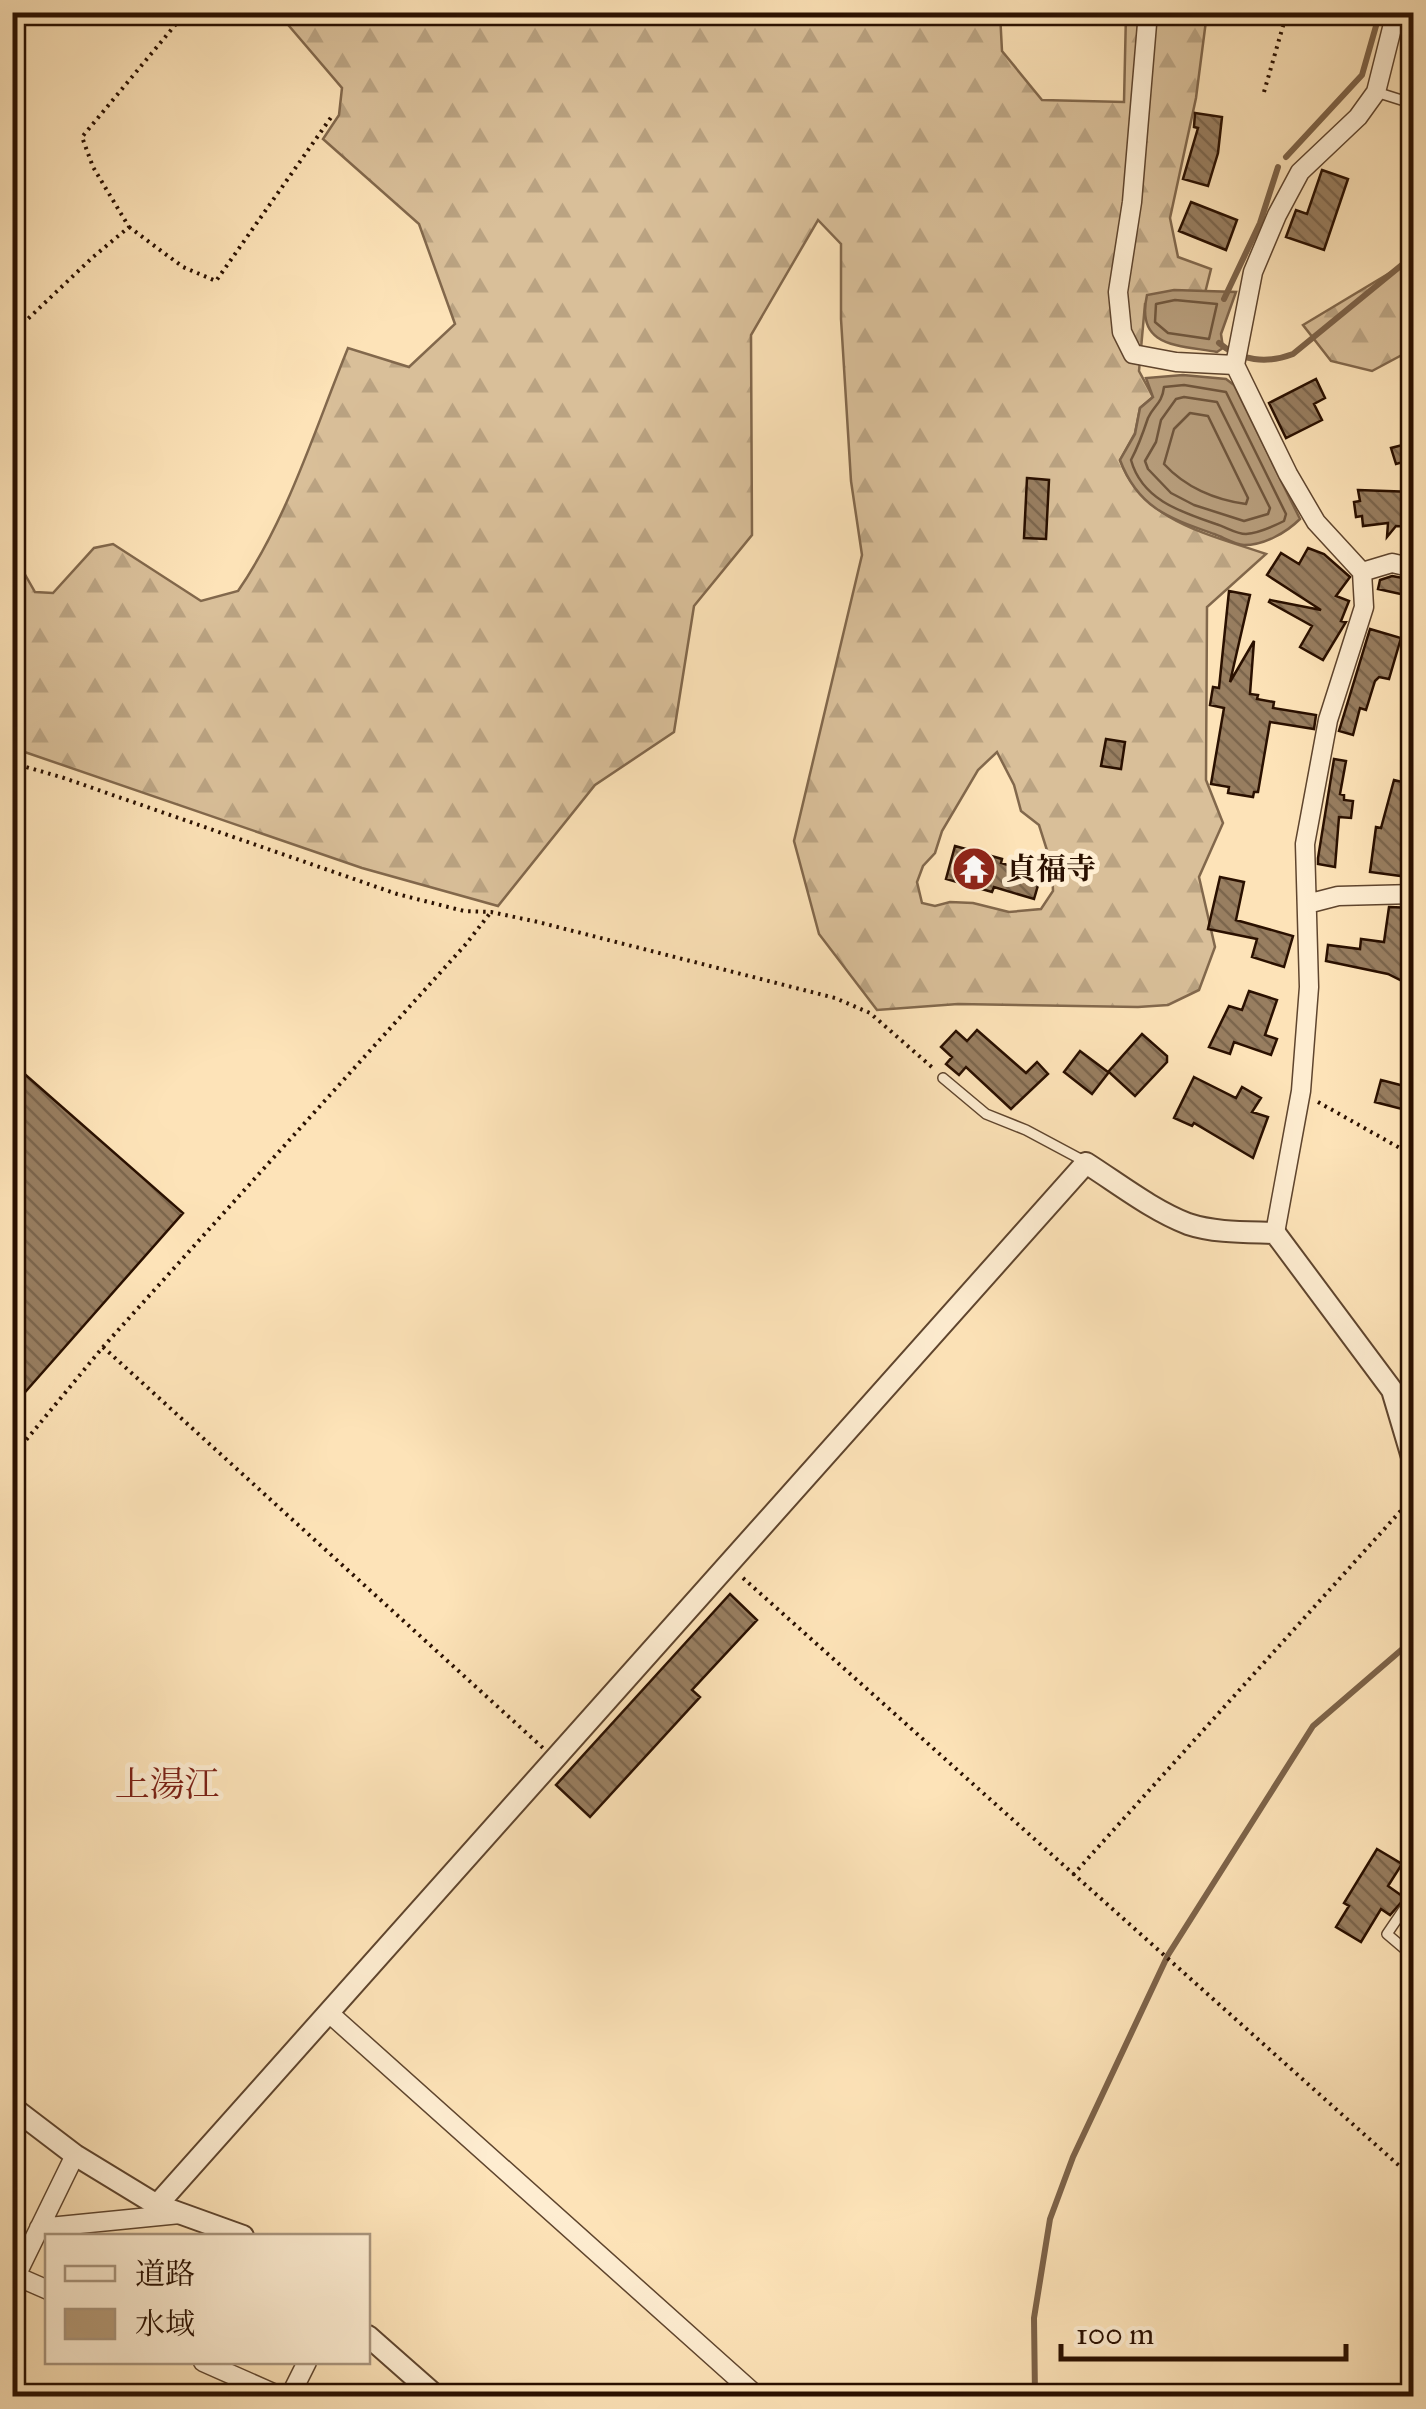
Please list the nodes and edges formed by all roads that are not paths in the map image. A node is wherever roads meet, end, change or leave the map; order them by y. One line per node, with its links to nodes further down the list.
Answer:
1 (1148, 12): 5 (street)
2 (1396, 12): 3 (street)
3 (1376, 92): 4 (lane); 5 (street)
4 (1414, 104)
5 (1237, 356): 7 (street)
6 (1414, 568): 7 (street)
7 (1362, 572): 9 (street)
8 (1414, 894): 9 (street)
9 (1307, 904): 12 (street)
10 (943, 1078): 11 (lane)
11 (1086, 1162): 12 (street); 16 (street)
12 (1275, 1233): 13 (street)
13 (1414, 1464)
14 (1406, 1906): 15 (lane)
15 (1414, 1957)
16 (329, 2013): 19 (street); 31 (street)
17 (12, 2107): 18 (street)
18 (75, 2155): 19 (street); 21 (street)
19 (157, 2205): 20 (street)
20 (180, 2214): 21 (street); 22 (street)
21 (38, 2228): 23 (street)
22 (237, 2234)
23 (14, 2280): 24 (street)
24 (45, 2289)
25 (370, 2338): 30 (street)
26 (208, 2364): 28 (street)
27 (306, 2364): 29 (street)
28 (280, 2396)
29 (290, 2396)
30 (436, 2396)
31 (757, 2396)

